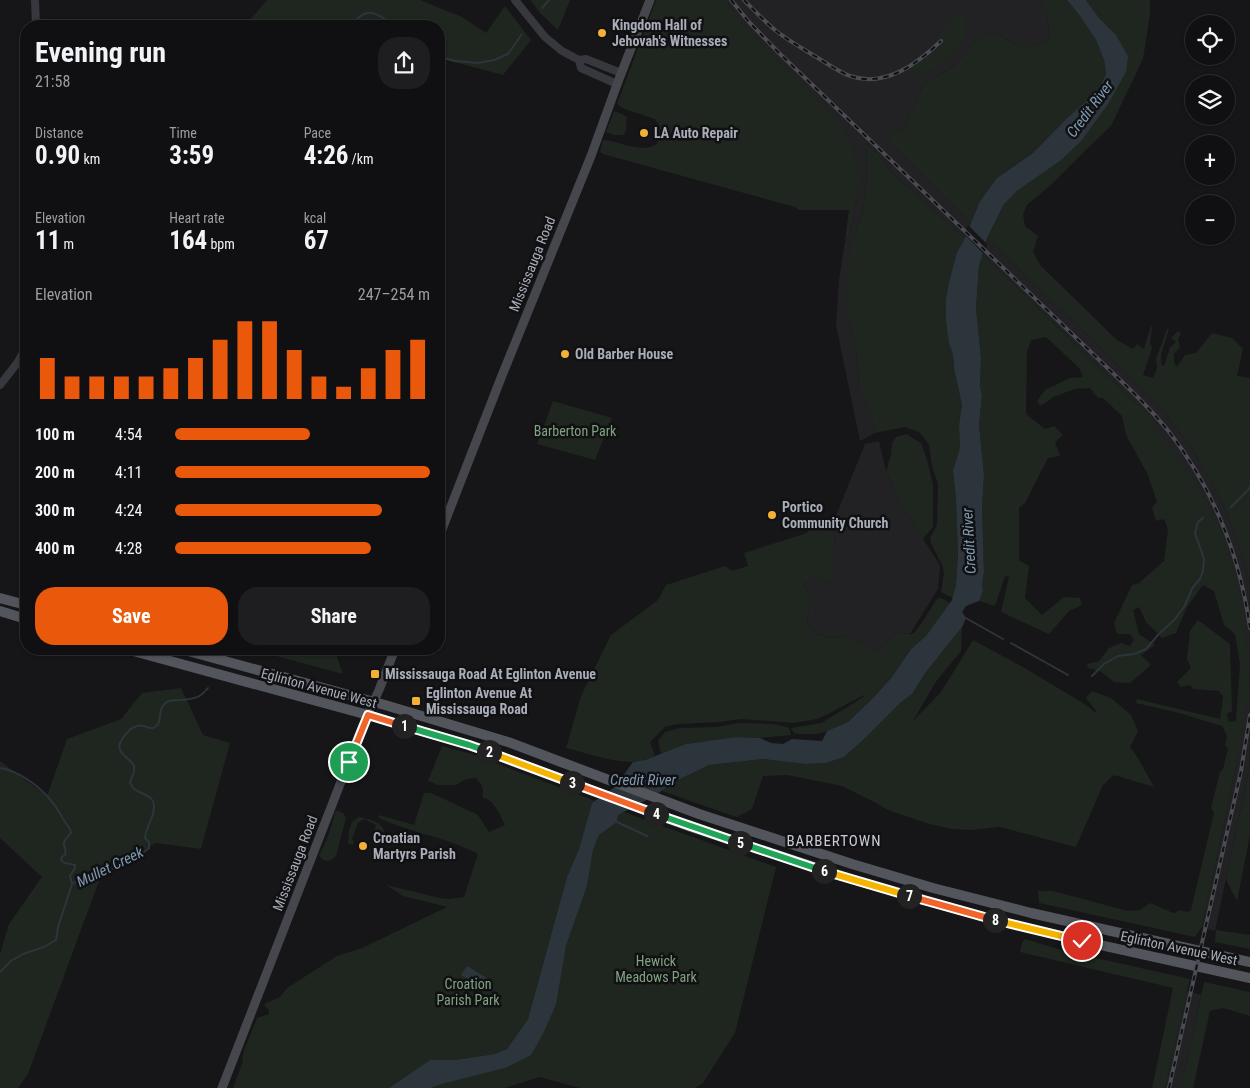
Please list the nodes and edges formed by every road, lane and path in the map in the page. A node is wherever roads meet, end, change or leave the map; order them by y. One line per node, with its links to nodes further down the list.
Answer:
1 (36, 0): 4 (street)
2 (516, 0): 5 (street)
3 (650, 0): 6 (main road, Mississauga Road)
4 (36, 20)
5 (579, 60): 6 (street); 7 (street)
6 (621, 73): 7 (main road, Mississauga Road)
7 (617, 84): 10 (main road, Mississauga Road)
8 (20, 358): 9 (street)
9 (0, 385)
10 (445, 522)
11 (0, 598): 12 (main road)
12 (20, 603)
13 (0, 611): 14 (main road)
14 (20, 617)
15 (148, 655): 19 (main road, Eglinton Avenue West)
16 (203, 655): 18 (main road, Eglinton Avenue West)
17 (393, 655): 18 (main road, Mississauga Road)
18 (374, 702): 19 (main road, Mississauga Road); 20 (main road, Eglinton Avenue West)
19 (368, 715): 21 (main road, Eglinton Avenue West); 22 (main road, Mississauga Road)
20 (1250, 962)
21 (1250, 978)
22 (222, 1088)

